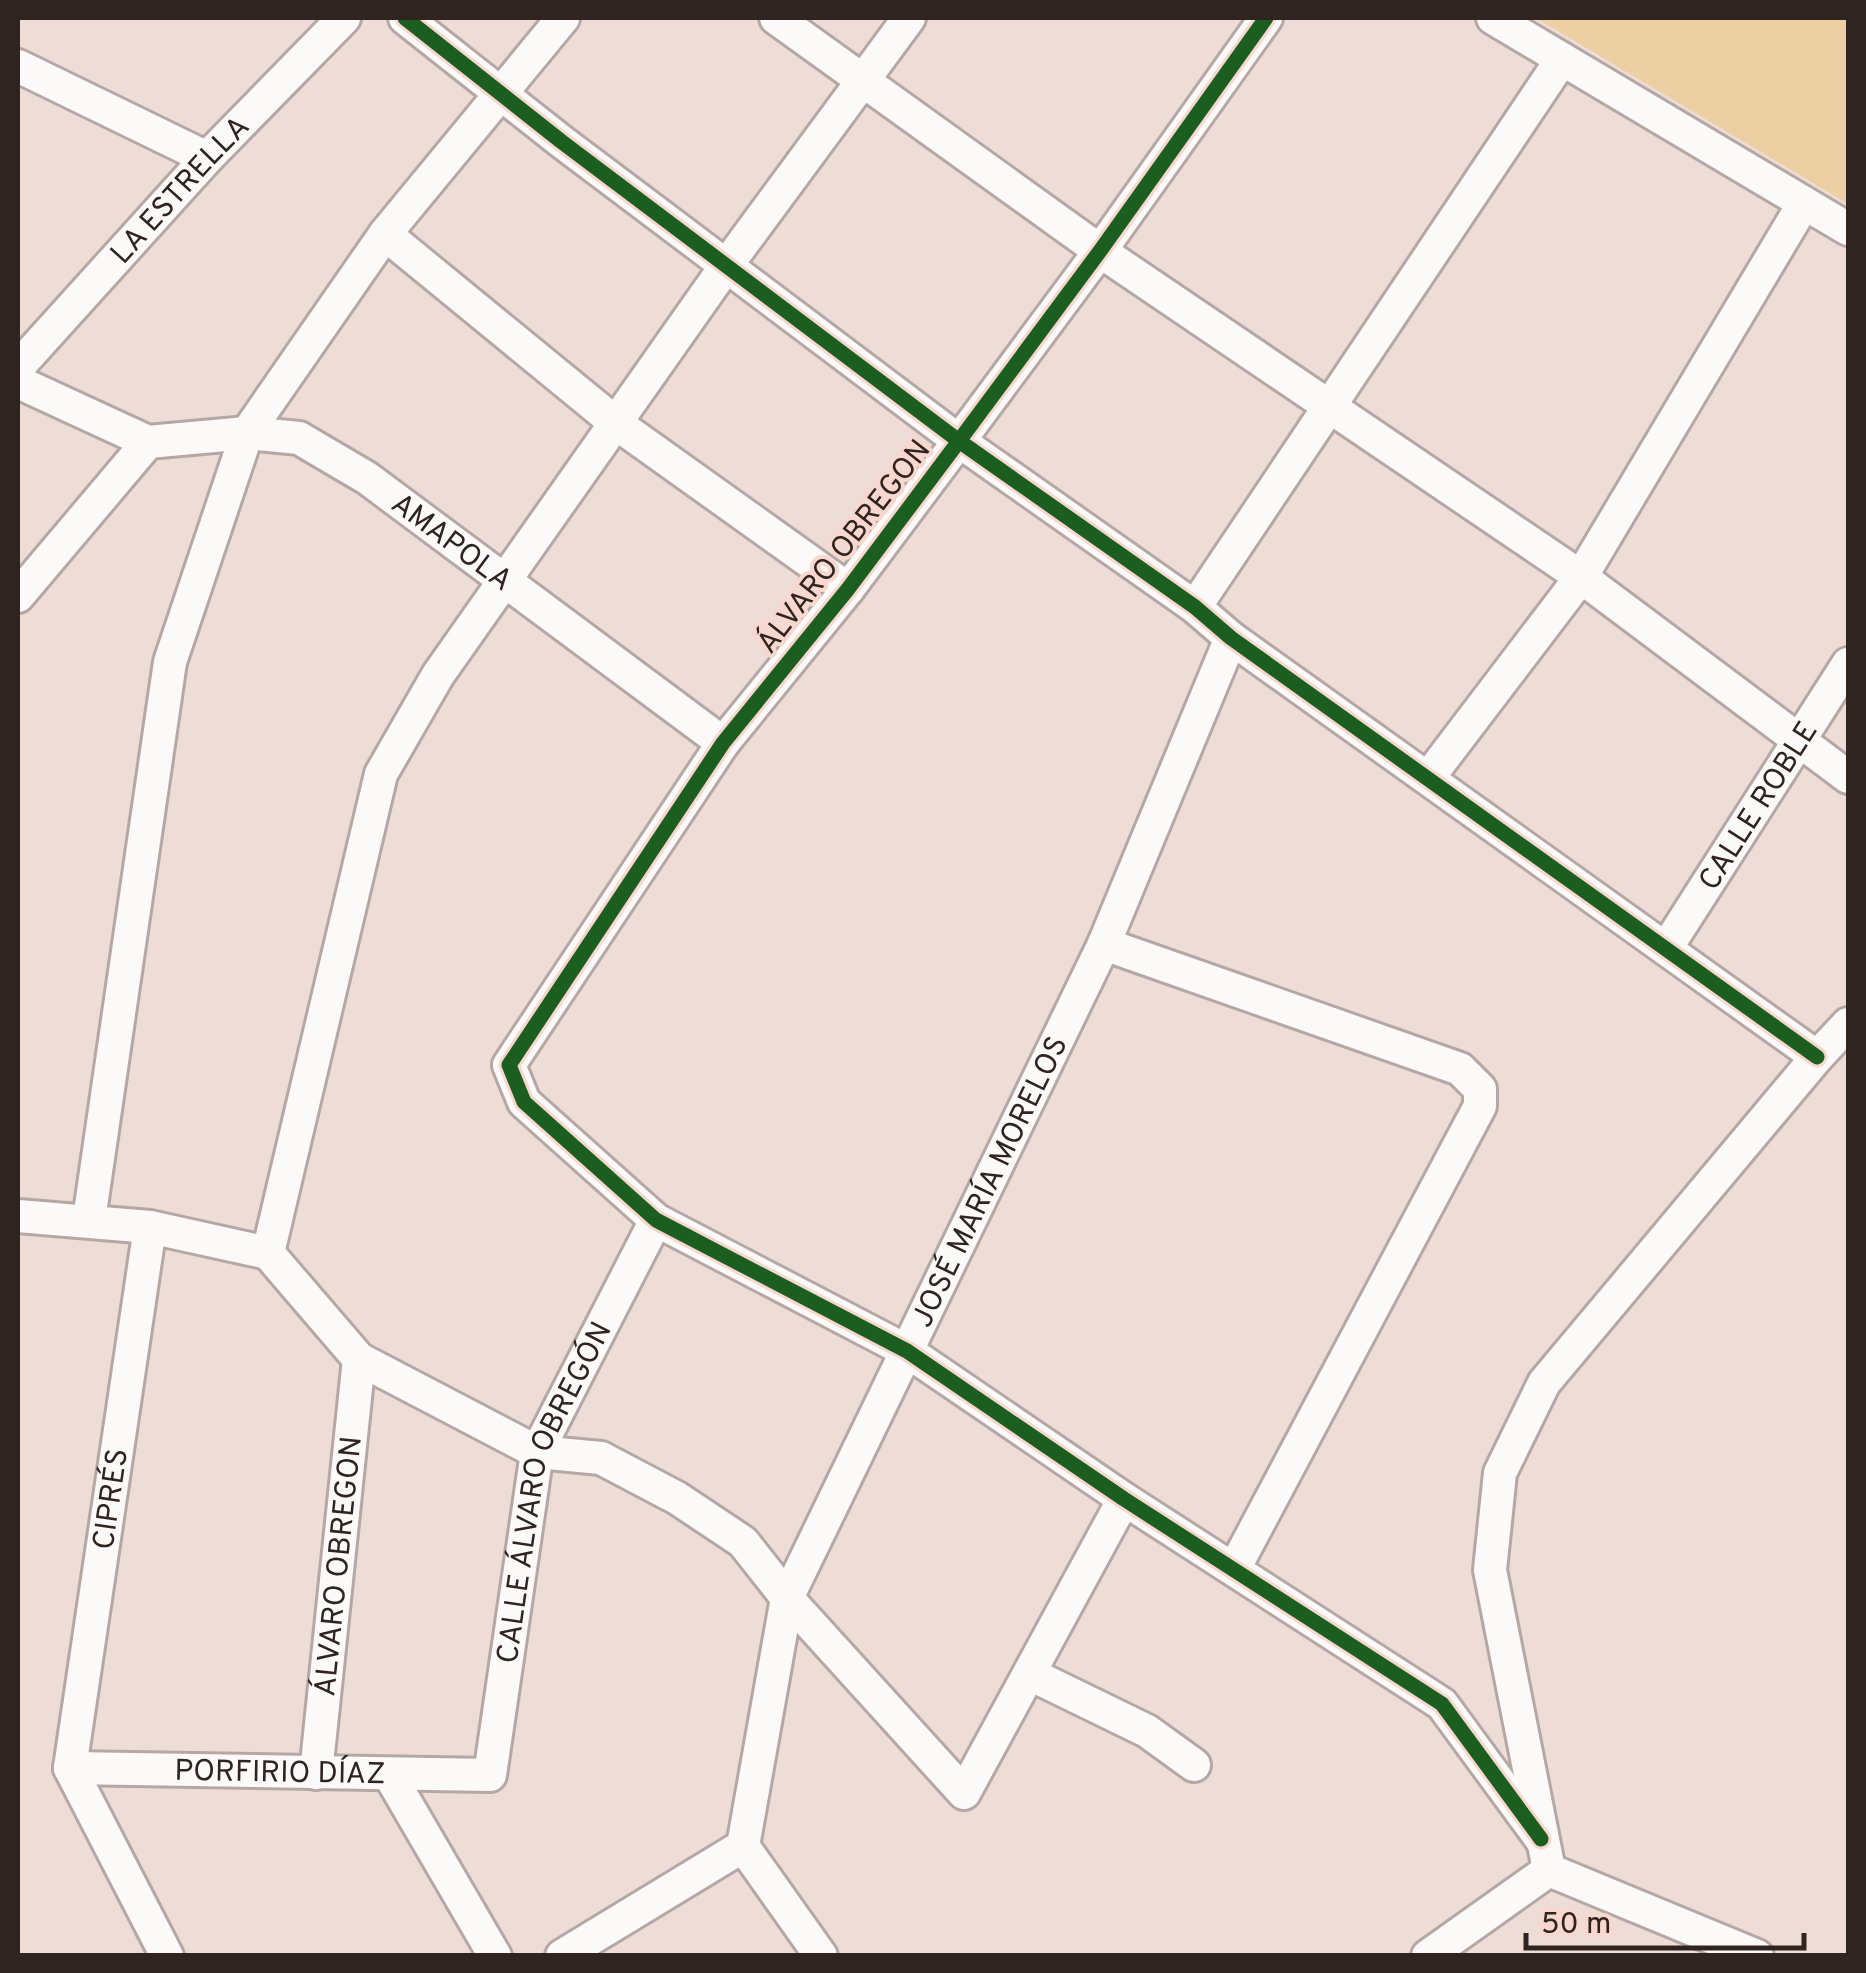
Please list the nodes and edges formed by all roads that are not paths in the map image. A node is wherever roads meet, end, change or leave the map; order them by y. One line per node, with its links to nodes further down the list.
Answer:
1 (344, 18): 12 (street, LA ESTRELLA)
2 (405, 18): 11 (street)
3 (563, 18): 11 (street)
4 (776, 18): 10 (street)
5 (909, 18): 10 (street)
6 (1266, 18): 16 (street, ÁLVARO OBREGON)
7 (1493, 18): 8 (street)
8 (1562, 58): 13 (street); 20 (street)
9 (18, 66): 12 (street)
10 (863, 80): 16 (street); 17 (street)
11 (500, 92): 15 (street); 17 (street)
12 (207, 158): 18 (street, LA ESTRELLA)
13 (1804, 203): 14 (street); 25 (street)
14 (1848, 230)
15 (386, 234): 21 (street); 22 (street)
16 (1100, 251): 20 (street); 23 (street, ÁLVARO OBREGON)
17 (726, 266): 21 (street); 23 (street)
18 (18, 367)
19 (18, 382): 24 (street)
20 (1330, 408): 25 (street); 29 (street)
21 (617, 424): 26 (street); 27 (street)
22 (247, 433): 24 (street, AMAPOLA); 26 (street, AMAPOLA); 41 (street)
23 (958, 441): 27 (street, ÁLVARO OBREGON); 29 (street)
24 (148, 442): 28 (street)
25 (1581, 577): 32 (street); 35 (street)
26 (506, 580): 33 (street, AMAPOLA); 44 (street)
27 (848, 590): 33 (street, ÁLVARO OBREGON)
28 (18, 596)
29 (1195, 606): 30 (street)
30 (1231, 638): 35 (street); 36 (street, JOSÉ MARÍA MORELOS)
31 (1848, 664): 32 (street, CALLE ROBLE)
32 (1801, 739): 34 (street); 37 (street, CALLE ROBLE)
33 (723, 744): 42 (street, ÁLVARO OBREGON)
34 (1848, 777)
35 (1428, 778): 37 (street)
36 (1104, 944): 45 (street, JOSÉ MARÍA MORELOS); 49 (street)
37 (1667, 947): 39 (street)
38 (1848, 1024): 39 (street)
39 (1816, 1056): 58 (street)
40 (18, 1216): 41 (street)
41 (90, 1220): 43 (street)
42 (656, 1220): 45 (street); 47 (street, CALLE ÁLVARO OBREGÓN)
43 (150, 1227): 44 (street); 53 (street, CIPRÉS)
44 (268, 1253): 46 (street)
45 (907, 1350): 48 (street); 50 (street, JOSÉ MARÍA MORELOS)
46 (359, 1359): 47 (street); 54 (street, ÁLVARO OBREGON)
47 (537, 1452): 50 (street); 56 (street, CALLE ÁLVARO OBREGÓN)
48 (1124, 1499): 49 (street); 51 (street)
49 (1234, 1569): 58 (street)
50 (787, 1598): 51 (street); 57 (street, JOSÉ MARÍA MORELOS)
51 (1030, 1674): 52 (street)
52 (1194, 1766)
53 (70, 1768): 54 (street, PORFIRIO DÍAZ); 59 (street)
54 (316, 1772): 55 (street, PORFIRIO DÍAZ)
55 (389, 1774): 56 (street, PORFIRIO DÍAZ); 60 (street)
56 (490, 1776)
57 (743, 1846): 61 (street); 62 (street)
58 (1545, 1854): 63 (street); 64 (street)
59 (168, 1956)
60 (495, 1956)
61 (562, 1956)
62 (821, 1956)
63 (1428, 1956)
64 (1756, 1956)

